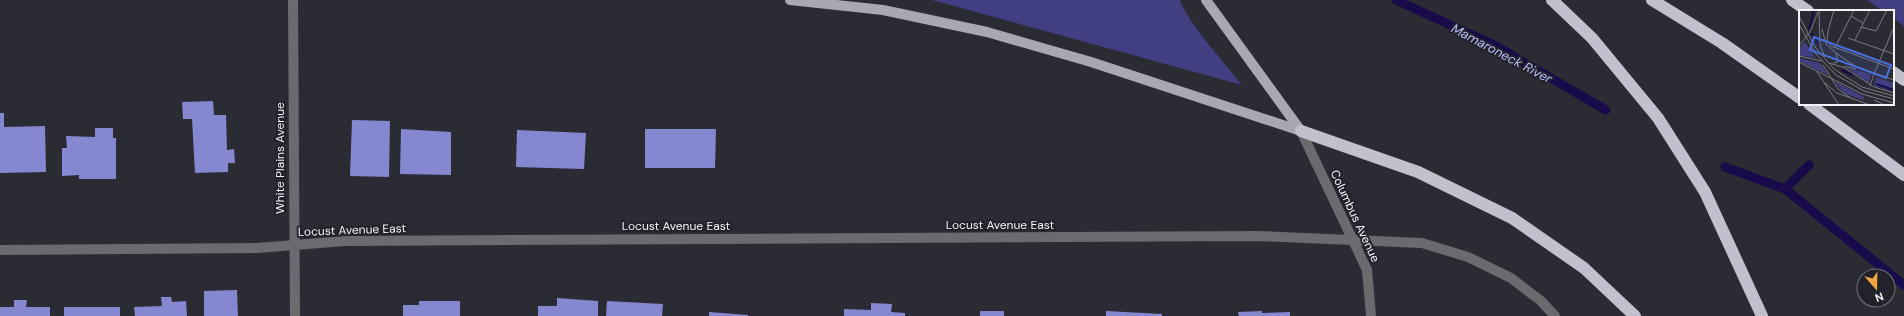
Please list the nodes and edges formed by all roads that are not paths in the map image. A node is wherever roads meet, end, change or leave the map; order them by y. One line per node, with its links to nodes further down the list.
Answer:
1 (293, 0): 15 (street, White Plains Avenue)
2 (790, 0): 12 (main road)
3 (1206, 0): 12 (main road)
4 (1552, 0): 21 (highway)
5 (1652, 0): 10 (highway)
6 (1792, 0): 7 (highway)
7 (1807, 10)
8 (1894, 73): 9 (highway)
9 (1904, 80)
10 (1799, 97)
11 (1810, 105): 13 (highway)
12 (1300, 131): 14 (street, Columbus Avenue); 20 (highway)
13 (1904, 175)
14 (1352, 240): 15 (street, Locust Avenue East); 18 (street, Columbus Avenue); 19 (street, Locust Avenue East)
15 (293, 245): 16 (street, Locust Avenue East); 17 (street, White Plains Avenue)
16 (0, 250)
17 (295, 316)
18 (1371, 316)
19 (1555, 316)
20 (1635, 316)
21 (1762, 316)

